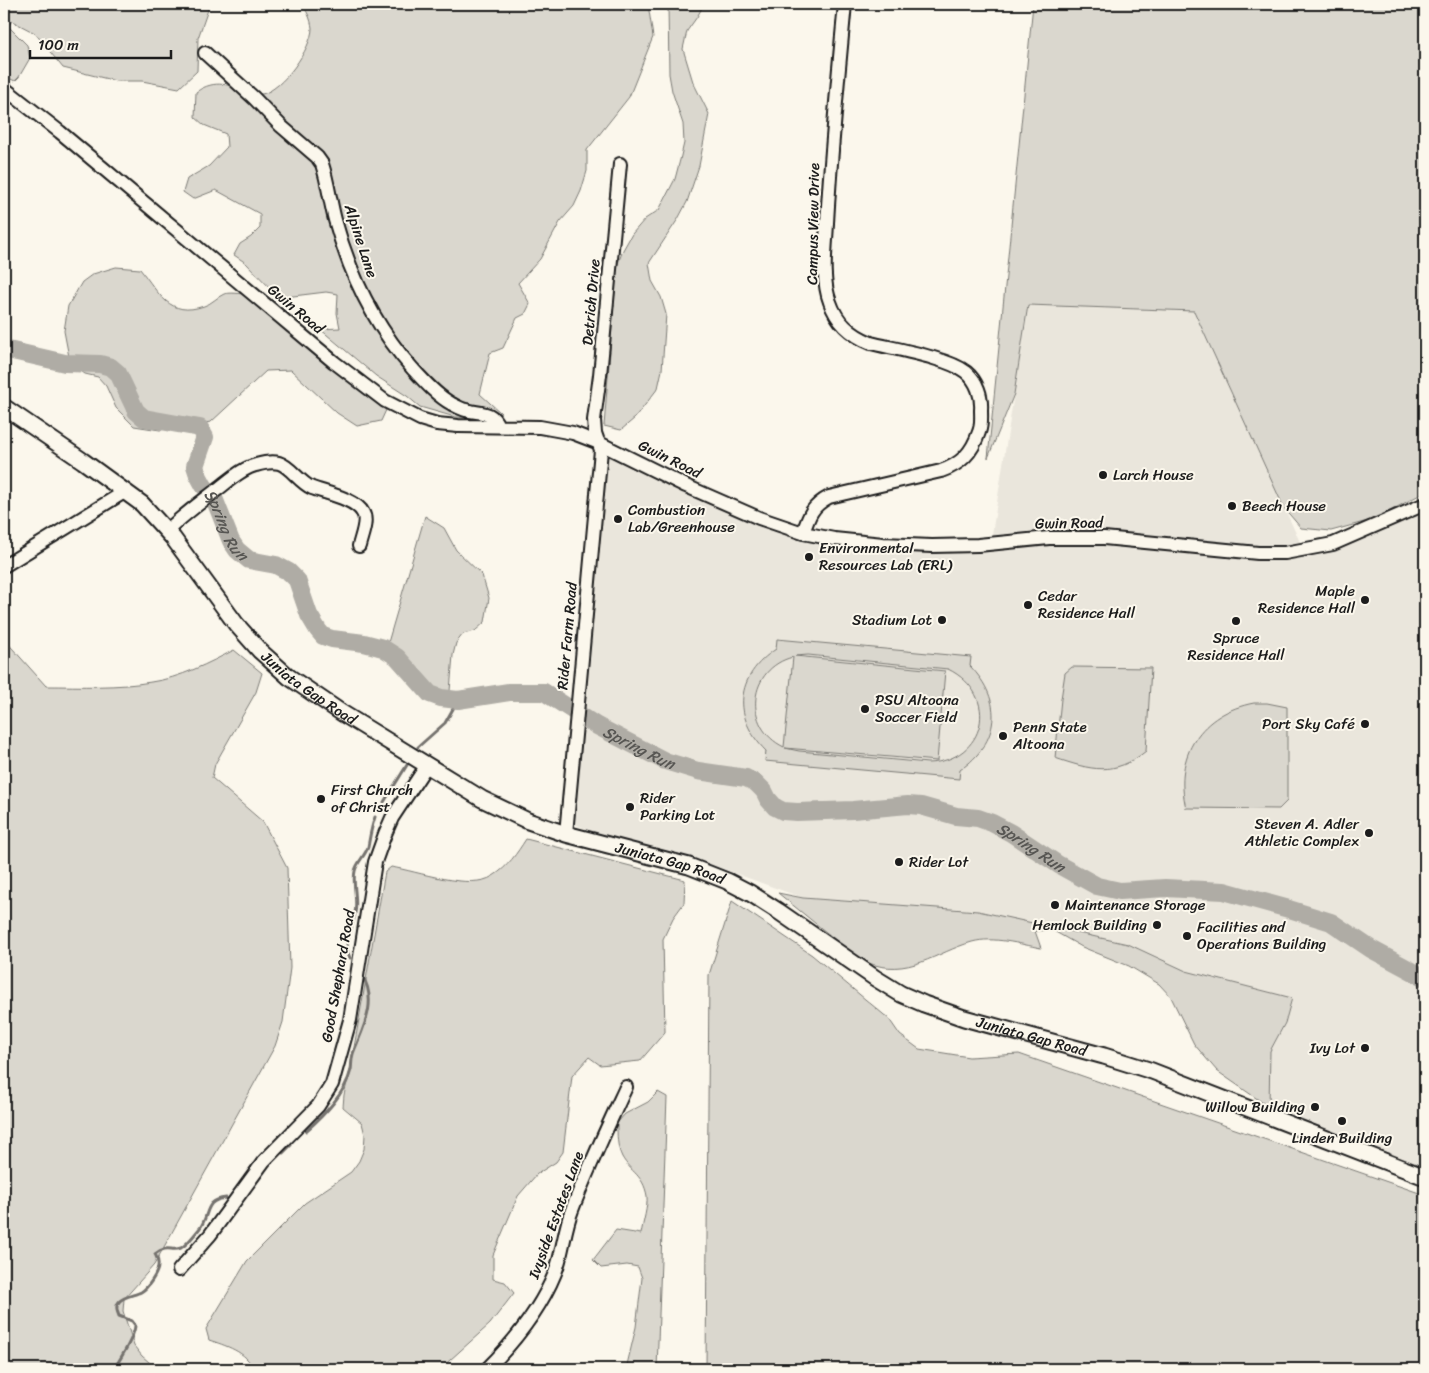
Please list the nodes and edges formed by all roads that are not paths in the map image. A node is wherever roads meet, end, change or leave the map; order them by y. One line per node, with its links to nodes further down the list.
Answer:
1 (845, 4): 11 (street, Campus View Drive)
2 (205, 53): 6 (street, Alpine Lane)
3 (4, 88): 6 (street, Gwin Road)
4 (620, 164): 7 (street, Detrich Drive)
5 (4, 407): 8 (main road, Juniata Gap Road)
6 (498, 426): 7 (street, Gwin Road)
7 (599, 443): 11 (street, Gwin Road); 15 (street, Rider Farm Road)
8 (126, 491): 10 (main road, Juniata Gap Road); 13 (street)
9 (1425, 504): 11 (street, Gwin Road)
10 (168, 530): 12 (street); 14 (main road, Juniata Gap Road)
11 (803, 533)
12 (359, 546)
13 (4, 566)
14 (427, 766): 15 (main road, Juniata Gap Road); 18 (street, Good Shephard Road)
15 (566, 834): 17 (main road, Juniata Gap Road)
16 (626, 1087): 19 (street, Ivyside Estates Lane)
17 (1425, 1177)
18 (179, 1270)
19 (487, 1369)

